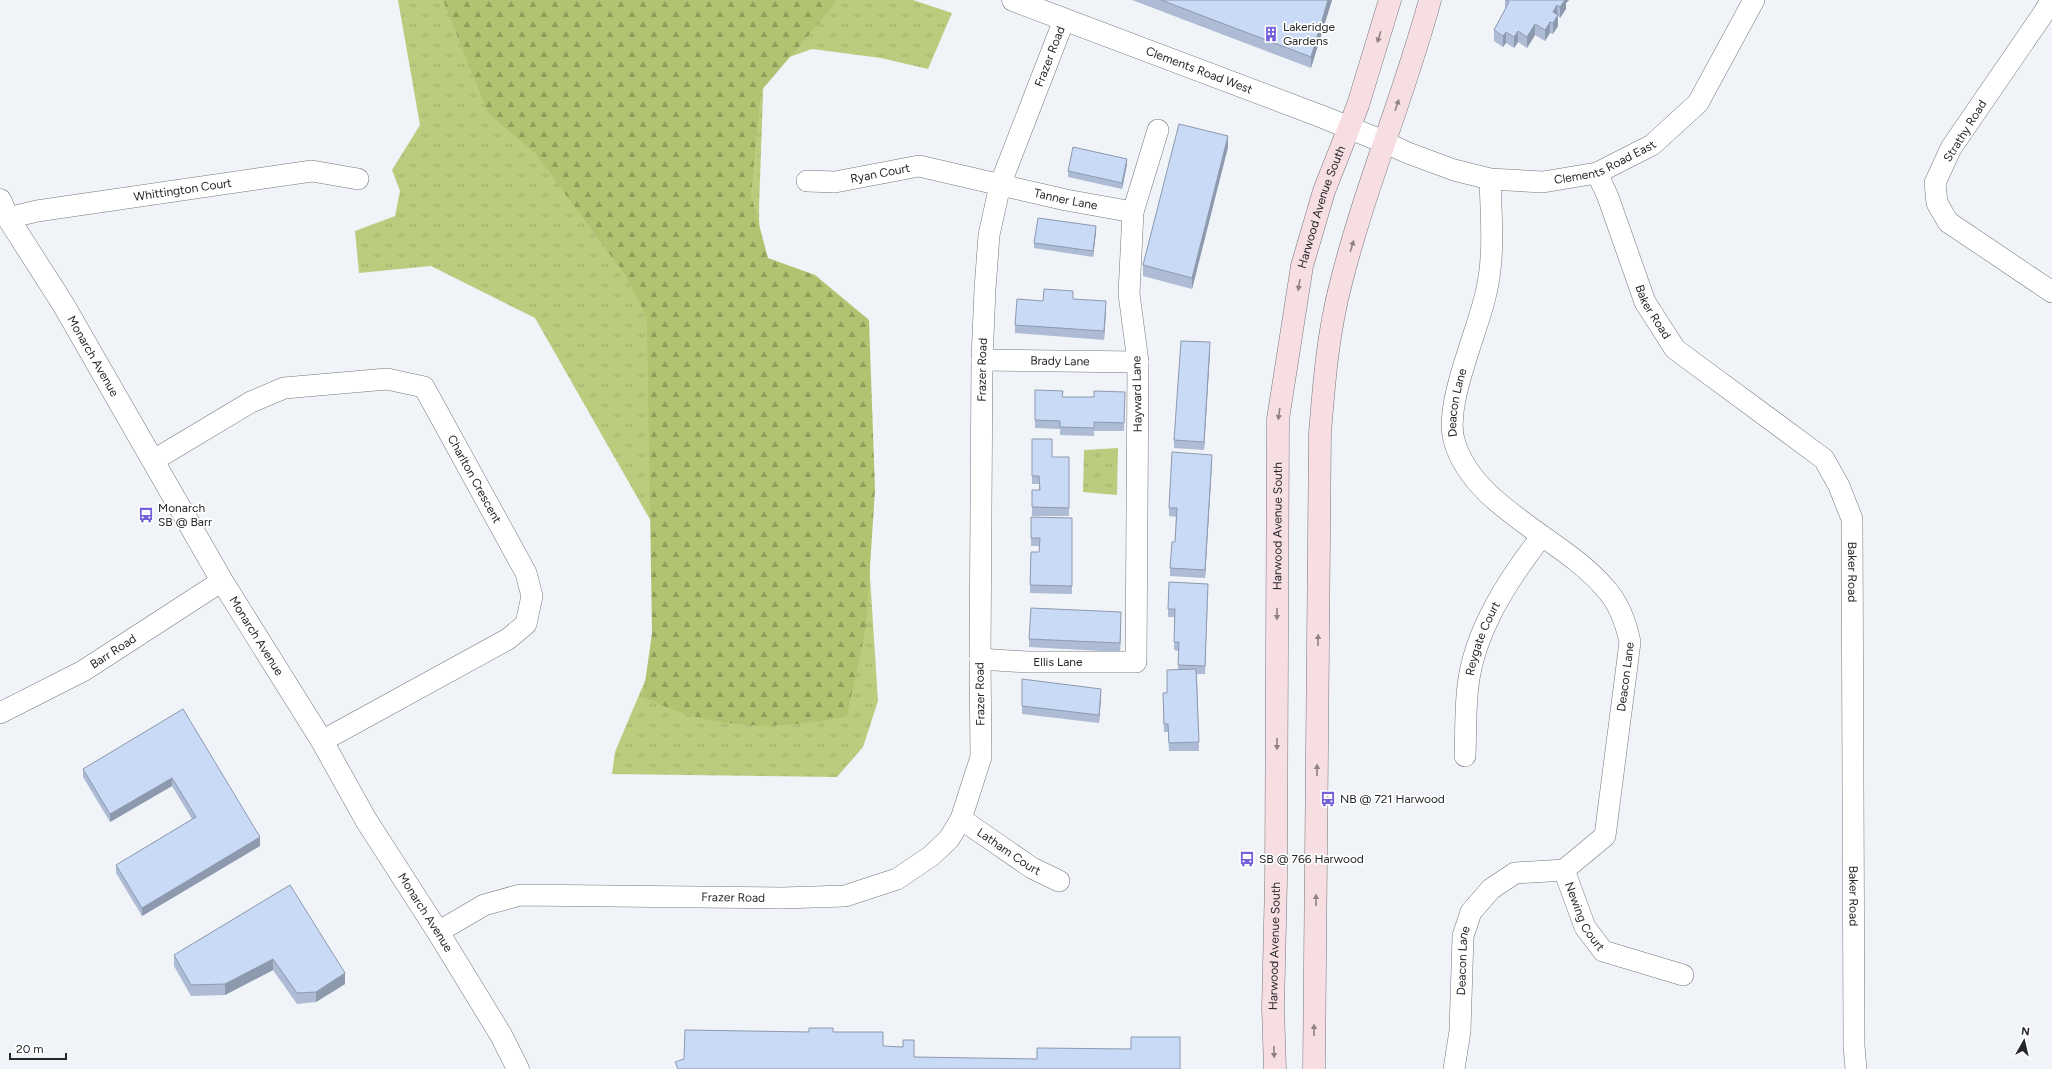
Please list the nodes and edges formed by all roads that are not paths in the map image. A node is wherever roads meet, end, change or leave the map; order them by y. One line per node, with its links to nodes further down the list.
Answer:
1 (1013, 0): 6 (street, Clements Road West)
2 (1390, 0): 7 (main road, Harwood Avenue South, one-way to 7)
3 (1430, 0): 9 (main road, one-way to 3)
4 (1754, 0): 10 (street, Clements Road East)
5 (2051, 0): 17 (street, Strathy Road)
6 (1064, 20): 7 (street, Clements Road West); 14 (street, Frazer Road)
7 (1349, 129): 9 (street, Clements Road West); 34 (main road, Harwood Avenue South, one-way to 34)
8 (1158, 130): 16 (street, Hayward Lane)
9 (1384, 142): 12 (street, Clements Road East); 35 (main road, one-way to 9)
10 (1597, 173): 12 (street, Clements Road East); 37 (street, Baker Road)
11 (358, 179): 15 (street, Whittington Court)
12 (1490, 179): 21 (street, Deacon Lane)
13 (807, 181): 14 (street, Ryan Court)
14 (1000, 185): 16 (street, Tanner Lane); 18 (street, Frazer Road)
15 (4, 209): 20 (street, Monarch Avenue)
16 (1133, 212): 19 (street, Hayward Lane)
17 (2052, 292)
18 (982, 360): 19 (street, Brady Lane); 23 (street, Frazer Road)
19 (1138, 362): 24 (street, Hayward Lane)
20 (154, 460): 22 (street, Monarch Avenue); 26 (street, Charlton Crescent)
21 (1542, 536): 27 (street, Reygate Court); 29 (street, Deacon Lane)
22 (222, 581): 25 (street, Barr Road); 26 (street, Monarch Avenue)
23 (980, 659): 24 (street, Ellis Lane); 28 (street, Frazer Road)
24 (1136, 662)
25 (0, 713)
26 (322, 741): 31 (street, Monarch Avenue)
27 (1465, 756)
28 (961, 819): 30 (street, Latham Court); 31 (street, Frazer Road)
29 (1564, 870): 32 (street, Newing Court); 36 (street, Deacon Lane)
30 (1059, 881)
31 (438, 932): 33 (street, Monarch Avenue)
32 (1683, 975)
33 (518, 1069)
34 (1275, 1069)
35 (1314, 1069)
36 (1454, 1069)
37 (1856, 1069)

